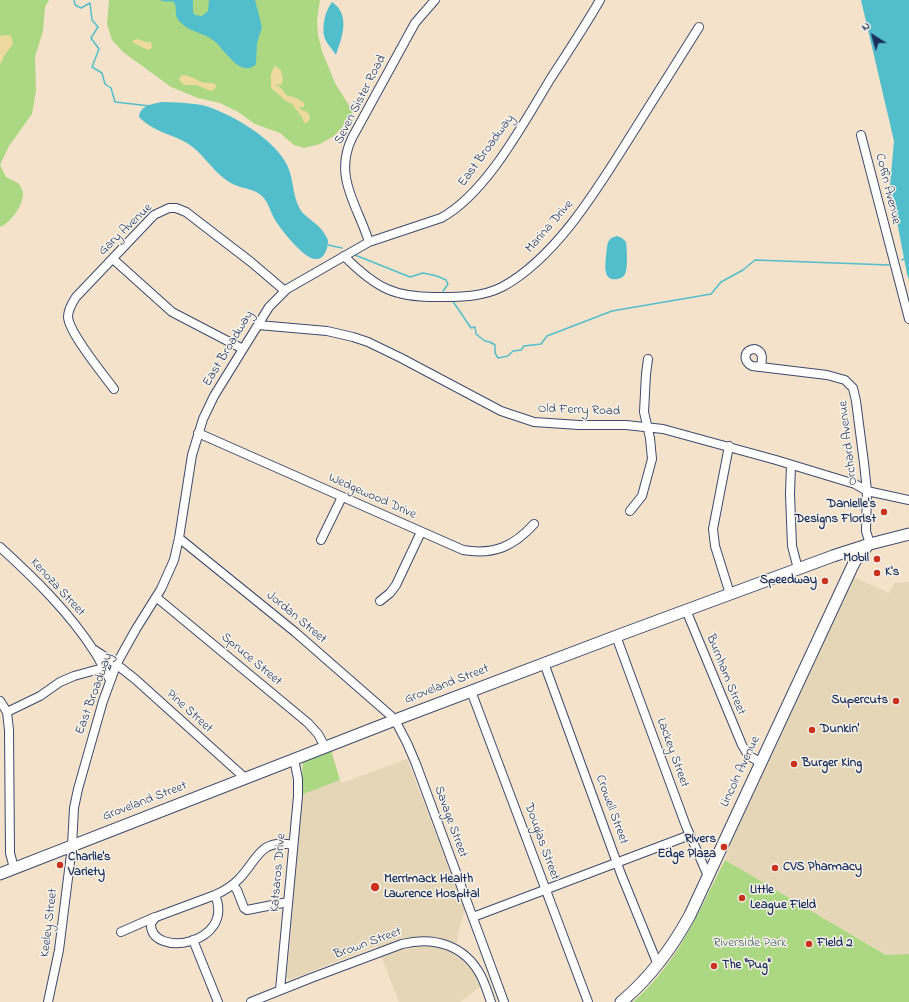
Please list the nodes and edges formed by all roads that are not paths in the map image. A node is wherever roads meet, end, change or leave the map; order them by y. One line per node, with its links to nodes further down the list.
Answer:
1 (435, 0): 5 (street, Seven Sister Road)
2 (596, 1): 5 (street, East Broadway)
3 (699, 27): 6 (street, Marina Drive)
4 (861, 134): 9 (street, Coffin Avenue)
5 (369, 242): 6 (street, East Broadway)
6 (344, 256): 8 (street, East Broadway)
7 (113, 258): 8 (street, Gary Avenue); 11 (street); 14 (street, Gary Avenue)
8 (285, 291): 10 (street, East Broadway)
9 (909, 319)
10 (258, 325): 11 (street, East Broadway); 15 (street, Old Ferry Road)
11 (244, 349): 16 (street, East Broadway)
12 (648, 359): 15 (street)
13 (761, 367): 19 (street, Orchard Avenue)
14 (114, 389)
15 (647, 427): 17 (street, Old Ferry Road); 22 (street)
16 (198, 433): 20 (street, Wedgewood Drive); 26 (street, East Broadway)
17 (729, 446): 18 (street, Old Ferry Road); 31 (street)
18 (792, 465): 19 (street, Old Ferry Road); 30 (street)
19 (867, 491): 21 (street, Old Ferry Road); 28 (street, Orchard Avenue)
20 (342, 497): 24 (street, Wedgewood Drive); 27 (street)
21 (909, 500)
22 (630, 511)
23 (534, 524): 24 (street, Wedgewood Drive)
24 (421, 532): 33 (street)
25 (909, 534): 28 (main road, Groveland Street)
26 (179, 538): 32 (street, East Broadway); 44 (street, Jordan Street)
27 (321, 540)
28 (870, 544): 30 (main road, Groveland Street); 47 (main road, Lincoln Avenue)
29 (0, 547): 36 (street, Kenoza Street)
30 (798, 569): 31 (main road, Groveland Street)
31 (730, 594): 34 (main road, Groveland Street)
32 (156, 597): 38 (street, East Broadway); 45 (street, Spruce Street)
33 (380, 602)
34 (686, 610): 35 (main road, Groveland Street); 47 (street, Burnham Street)
35 (616, 636): 37 (main road, Groveland Street); 49 (street, Lackey Street)
36 (93, 649): 38 (street, Kenoza Street); 39 (street, Kenoza Street)
37 (544, 663): 41 (main road, Groveland Street); 52 (street, Crowell Street)
38 (116, 664): 40 (street, East Broadway); 48 (street, Pine Street)
39 (103, 668): 40 (street, Kenoza Street); 43 (street)
40 (110, 680): 51 (street, East Broadway)
41 (471, 691): 44 (main road, Groveland Street); 57 (street, Douglas Street)
42 (0, 701): 43 (street)
43 (7, 712): 53 (street)
44 (395, 720): 45 (main road, Groveland Street); 61 (street, Savage Street)
45 (325, 747): 46 (main road, Groveland Street)
46 (294, 759): 48 (main road, Groveland Street); 50 (street, Katsaros Drive)
47 (761, 763): 55 (main road, Lincoln Avenue)
48 (245, 778): 51 (main road, Groveland Street)
49 (690, 835): 52 (street); 55 (street, Lackey Street)
50 (293, 845): 56 (street); 59 (street, Katsaros Drive)
51 (72, 846): 53 (main road, Groveland Street); 67 (street, Keeley Street)
52 (618, 863): 57 (street); 64 (street, Crowell Street)
53 (14, 868): 54 (main road, Groveland Street)
54 (0, 874)
55 (708, 876): 64 (main road, Lincoln Avenue)
56 (233, 885): 58 (street); 59 (street)
57 (545, 890): 61 (street); 72 (street, Douglas Street)
58 (215, 895): 60 (street); 63 (street)
59 (288, 902): 65 (street, Katsaros Drive)
60 (156, 917): 62 (street); 63 (street)
61 (473, 917): 71 (street, Savage Street)
62 (121, 932)
63 (194, 940): 68 (street)
64 (658, 964): 73 (main road, Lincoln Avenue)
65 (280, 990): 66 (street, Brown Street); 70 (street, Brown Street)
66 (265, 999): 69 (street, Brown Street)
67 (48, 1002)
68 (218, 1002)
69 (251, 1002)
70 (491, 1002)
71 (504, 1002)
72 (588, 1002)
73 (622, 1002)

